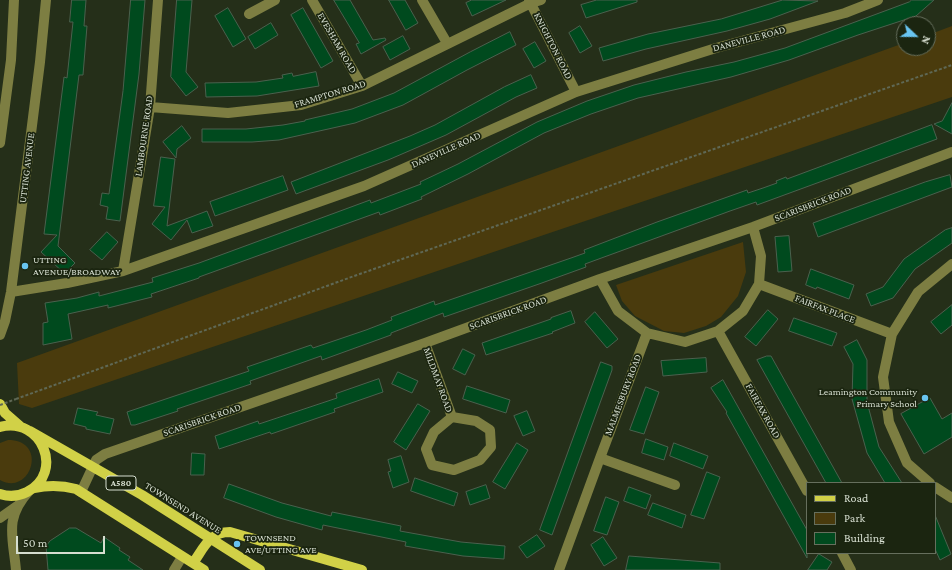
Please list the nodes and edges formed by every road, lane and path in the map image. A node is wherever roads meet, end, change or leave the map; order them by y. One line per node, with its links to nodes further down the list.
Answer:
1 (14, 0): 12 (street)
2 (46, 0): 24 (street, UTTING AVENUE)
3 (158, 0): 16 (street, LAMBOURNE ROAD)
4 (276, 0): 9 (street)
5 (312, 0): 14 (street, EVESHAM ROAD)
6 (422, 0): 10 (street)
7 (878, 0): 15 (street, DANEVILLE ROAD)
8 (534, 1): 10 (street, FRAMPTON ROAD); 15 (street, KNIGHTON ROAD)
9 (249, 14)
10 (447, 43): 14 (street, FRAMPTON ROAD)
11 (0, 60): 12 (street)
12 (11, 60): 17 (street)
13 (952, 65): 30 (path, bridge)
14 (362, 86): 16 (street, FRAMPTON ROAD)
15 (576, 92): 21 (street, DANEVILLE ROAD)
16 (150, 107): 21 (street, LAMBOURNE ROAD)
17 (0, 143)
18 (952, 152): 19 (street, SCARISBRICK ROAD)
19 (752, 227): 22 (street, SCARISBRICK ROAD); 23 (street)
20 (952, 264): 27 (street)
21 (123, 271): 24 (street, DANEVILLE ROAD)
22 (600, 279): 26 (street); 29 (street, SCARISBRICK ROAD)
23 (759, 284): 25 (street); 27 (street, FAIRFAX PLACE)
24 (11, 292): 28 (street, UTTING AVENUE)
25 (718, 331): 26 (street); 40 (street, FAIRFAX ROAD)
26 (647, 333): 34 (street, MALMESBURY ROAD)
27 (892, 334): 36 (street)
28 (0, 335)
29 (425, 343): 31 (street, MILDMAY ROAD); 35 (street, SCARISBRICK ROAD)
30 (0, 404): 33 (main road, TOWNSEND AVENUE / A580)
31 (452, 417): 31 (street, MILDMAY ROAD)
32 (0, 427): 33 (main road, A580)
33 (26, 429): 35 (main road, TOWNSEND AVENUE / A580); 39 (main road, A580)
34 (600, 458): 37 (street); 55 (street, MALMESBURY ROAD)
35 (93, 466): 41 (street, SCARISBRICK ROAD); 46 (main road, TOWNSEND AVENUE / A580)
36 (929, 482)
37 (675, 484)
38 (936, 488): 43 (street)
39 (32, 489): 41 (main road, A580); 42 (main road, A580); 44 (street)
40 (806, 489)
41 (81, 492): 48 (main road, A580)
42 (0, 494)
43 (952, 498)
44 (17, 506): 45 (street); 50 (street)
45 (0, 518)
46 (210, 539): 49 (main road); 53 (main road, TOWNSEND AVENUE / A580); 54 (main road)
47 (843, 554): 56 (street)
48 (182, 557): 49 (main road, A580); 51 (street)
49 (191, 567): 52 (main road, A580)
50 (16, 570)
51 (174, 570)
52 (204, 570)
53 (260, 570)
54 (362, 570)
55 (559, 570)
56 (851, 570)

